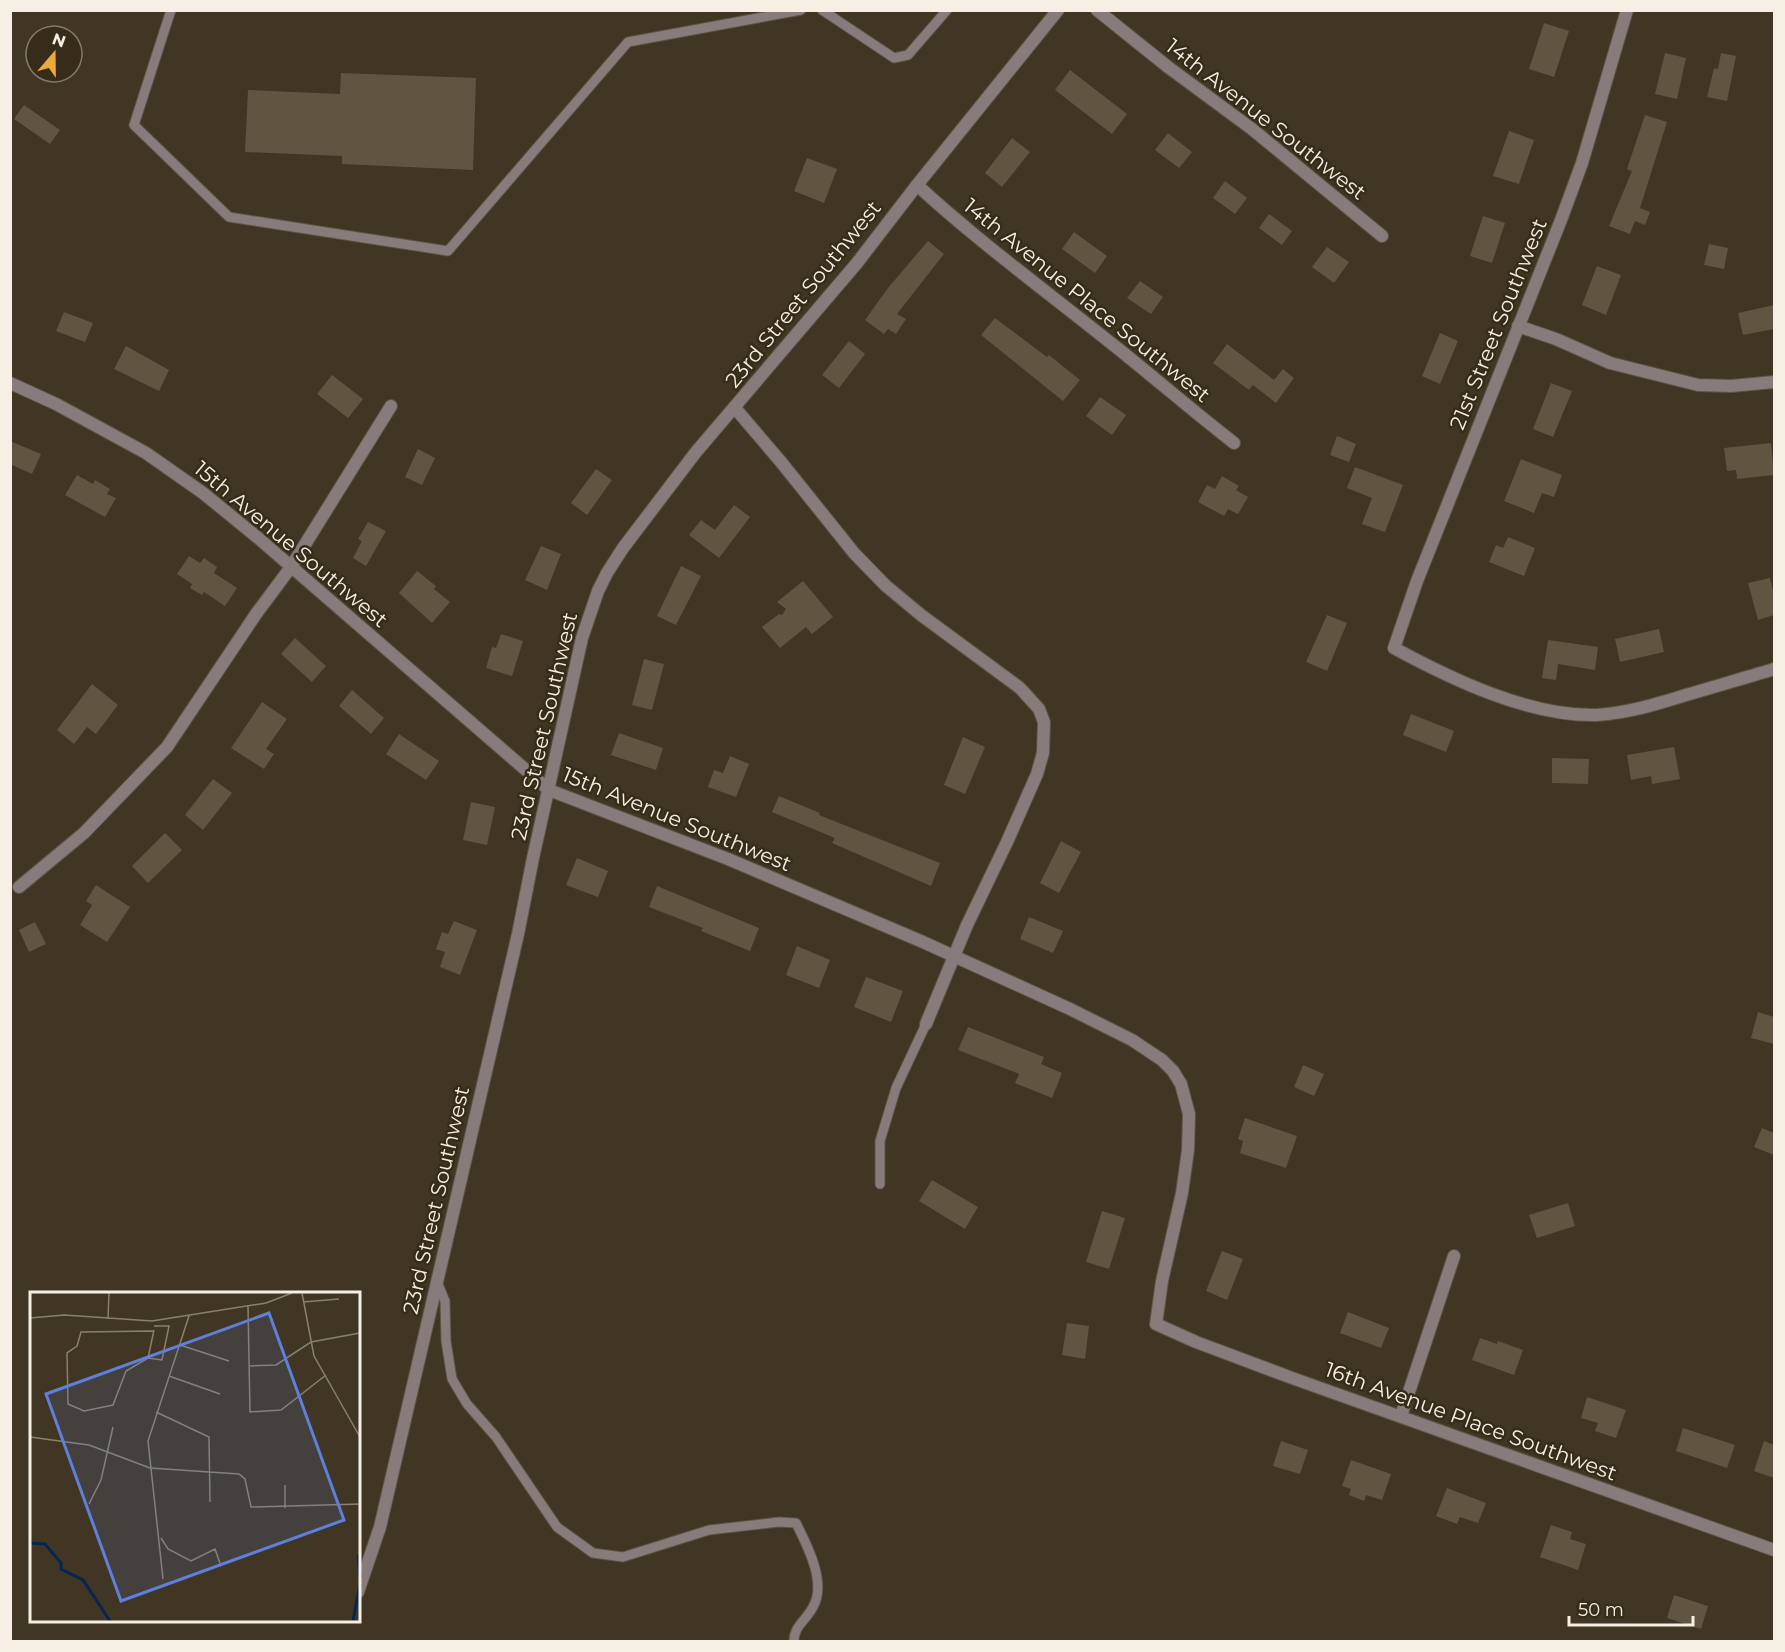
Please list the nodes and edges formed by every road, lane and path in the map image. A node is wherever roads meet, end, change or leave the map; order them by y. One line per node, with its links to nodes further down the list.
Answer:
1 (171, 10): 2 (lane)
2 (801, 10)
3 (822, 10): 4 (lane)
4 (946, 10)
5 (1058, 10): 8 (street, 23rd Street Southwest)
6 (1097, 10): 9 (street, 14th Avenue Southwest)
7 (1627, 10): 10 (street, 21st Street Southwest)
8 (917, 185): 14 (street, 23rd Street Southwest); 15 (street, 14th Avenue Place Southwest)
9 (1382, 236)
10 (1518, 326): 11 (street); 17 (street, 21st Street Southwest)
11 (1774, 382)
12 (10, 383): 16 (street, 15th Avenue Southwest)
13 (391, 406): 16 (street)
14 (735, 408): 18 (street, 23rd Street Southwest); 20 (street)
15 (1234, 443)
16 (291, 567): 18 (street, 15th Avenue Southwest); 19 (street)
17 (1774, 669)
18 (549, 790): 20 (street, 15th Avenue Southwest); 24 (street, 23rd Street Southwest)
19 (19, 887)
20 (953, 956): 21 (street); 25 (street, 15th Avenue Southwest)
21 (926, 1024): 22 (lane)
22 (880, 1184)
23 (1454, 1256): 26 (street)
24 (437, 1282): 28 (street, 23rd Street Southwest); 29 (lane)
25 (1156, 1324): 26 (street, 16th Avenue Place Southwest)
26 (1401, 1416): 27 (street, 16th Avenue Place Southwest)
27 (1774, 1550)
28 (360, 1586)
29 (794, 1641)

